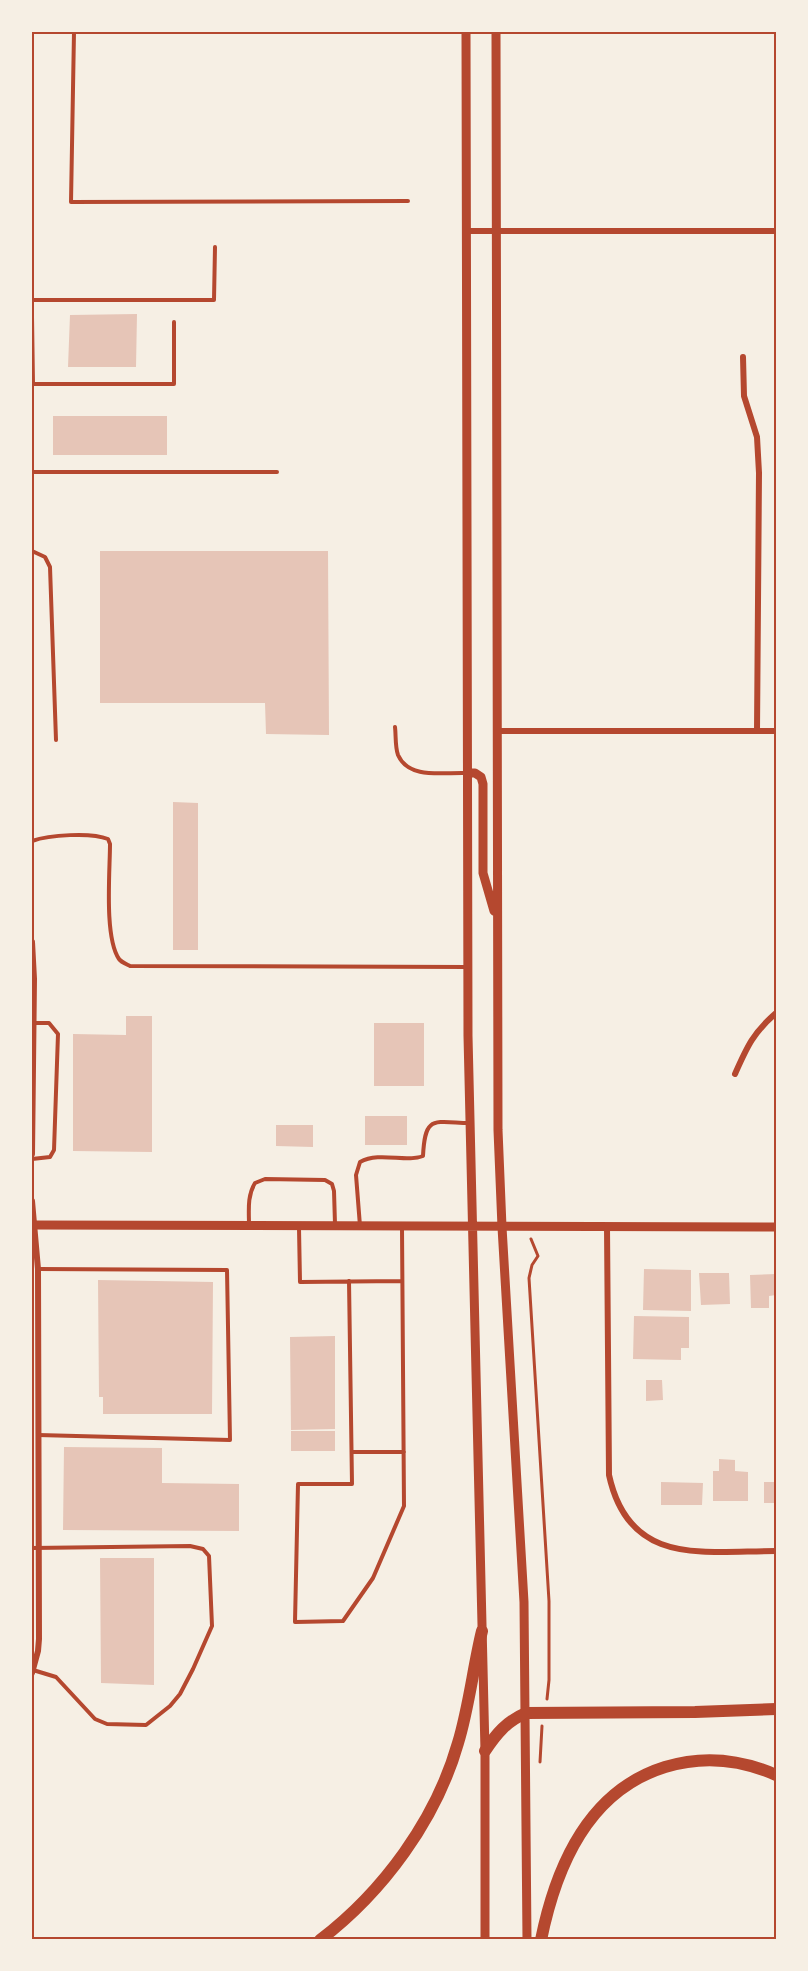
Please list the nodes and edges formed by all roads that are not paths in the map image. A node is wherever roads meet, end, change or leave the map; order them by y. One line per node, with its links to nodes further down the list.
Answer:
1 (74, 32): 4 (lane)
2 (466, 32): 5 (main road)
3 (496, 32): 6 (main road)
4 (408, 201)
5 (465, 231): 6 (street); 22 (main road)
6 (496, 231): 7 (street); 18 (main road)
7 (777, 231)
8 (215, 247): 9 (lane)
9 (32, 300)
10 (32, 317): 13 (lane)
11 (174, 322): 13 (lane)
12 (743, 357): 19 (street)
13 (32, 384)
14 (32, 472): 15 (lane)
15 (277, 472)
16 (32, 551): 21 (lane)
17 (395, 727): 22 (lane)
18 (497, 731): 19 (street); 24 (main road)
19 (757, 731): 20 (street)
20 (777, 731)
21 (56, 740)
22 (467, 773): 24 (main road); 26 (main road)
23 (32, 841): 26 (lane)
24 (498, 922): 43 (main road)
25 (32, 942): 27 (street)
26 (467, 967): 32 (main road)
27 (32, 999): 29 (street)
28 (777, 1013): 31 (street)
29 (33, 1023): 30 (street); 34 (lane)
30 (32, 1070): 33 (street)
31 (735, 1074)
32 (469, 1123): 40 (lane); 42 (main road)
33 (32, 1154)
34 (32, 1159)
35 (32, 1201): 36 (street)
36 (32, 1225): 37 (main road); 46 (street)
37 (249, 1226): 38 (main road); 39 (lane)
38 (299, 1227): 39 (main road); 47 (lane)
39 (335, 1227): 40 (main road)
40 (360, 1227): 41 (main road)
41 (402, 1227): 42 (main road); 48 (lane)
42 (472, 1227): 43 (main road); 55 (main road)
43 (502, 1227): 44 (main road); 58 (main road)
44 (607, 1227): 45 (main road); 54 (street)
45 (777, 1227)
46 (38, 1269): 49 (street); 50 (lane)
47 (349, 1281): 48 (lane); 51 (lane)
48 (402, 1281): 52 (lane)
49 (35, 1373): 50 (street)
50 (39, 1435): 53 (street)
51 (352, 1452): 52 (lane); 52 (lane)
52 (404, 1452)
53 (35, 1548): 56 (street); 56 (lane)
54 (777, 1551)
55 (482, 1631): 59 (main road); 61 (highway)
56 (32, 1672)
57 (777, 1709): 58 (highway)
58 (526, 1713): 59 (highway); 63 (main road)
59 (485, 1751): 62 (main road)
60 (777, 1775): 64 (highway)
61 (320, 1940)
62 (485, 1940)
63 (527, 1940)
64 (541, 1940)

